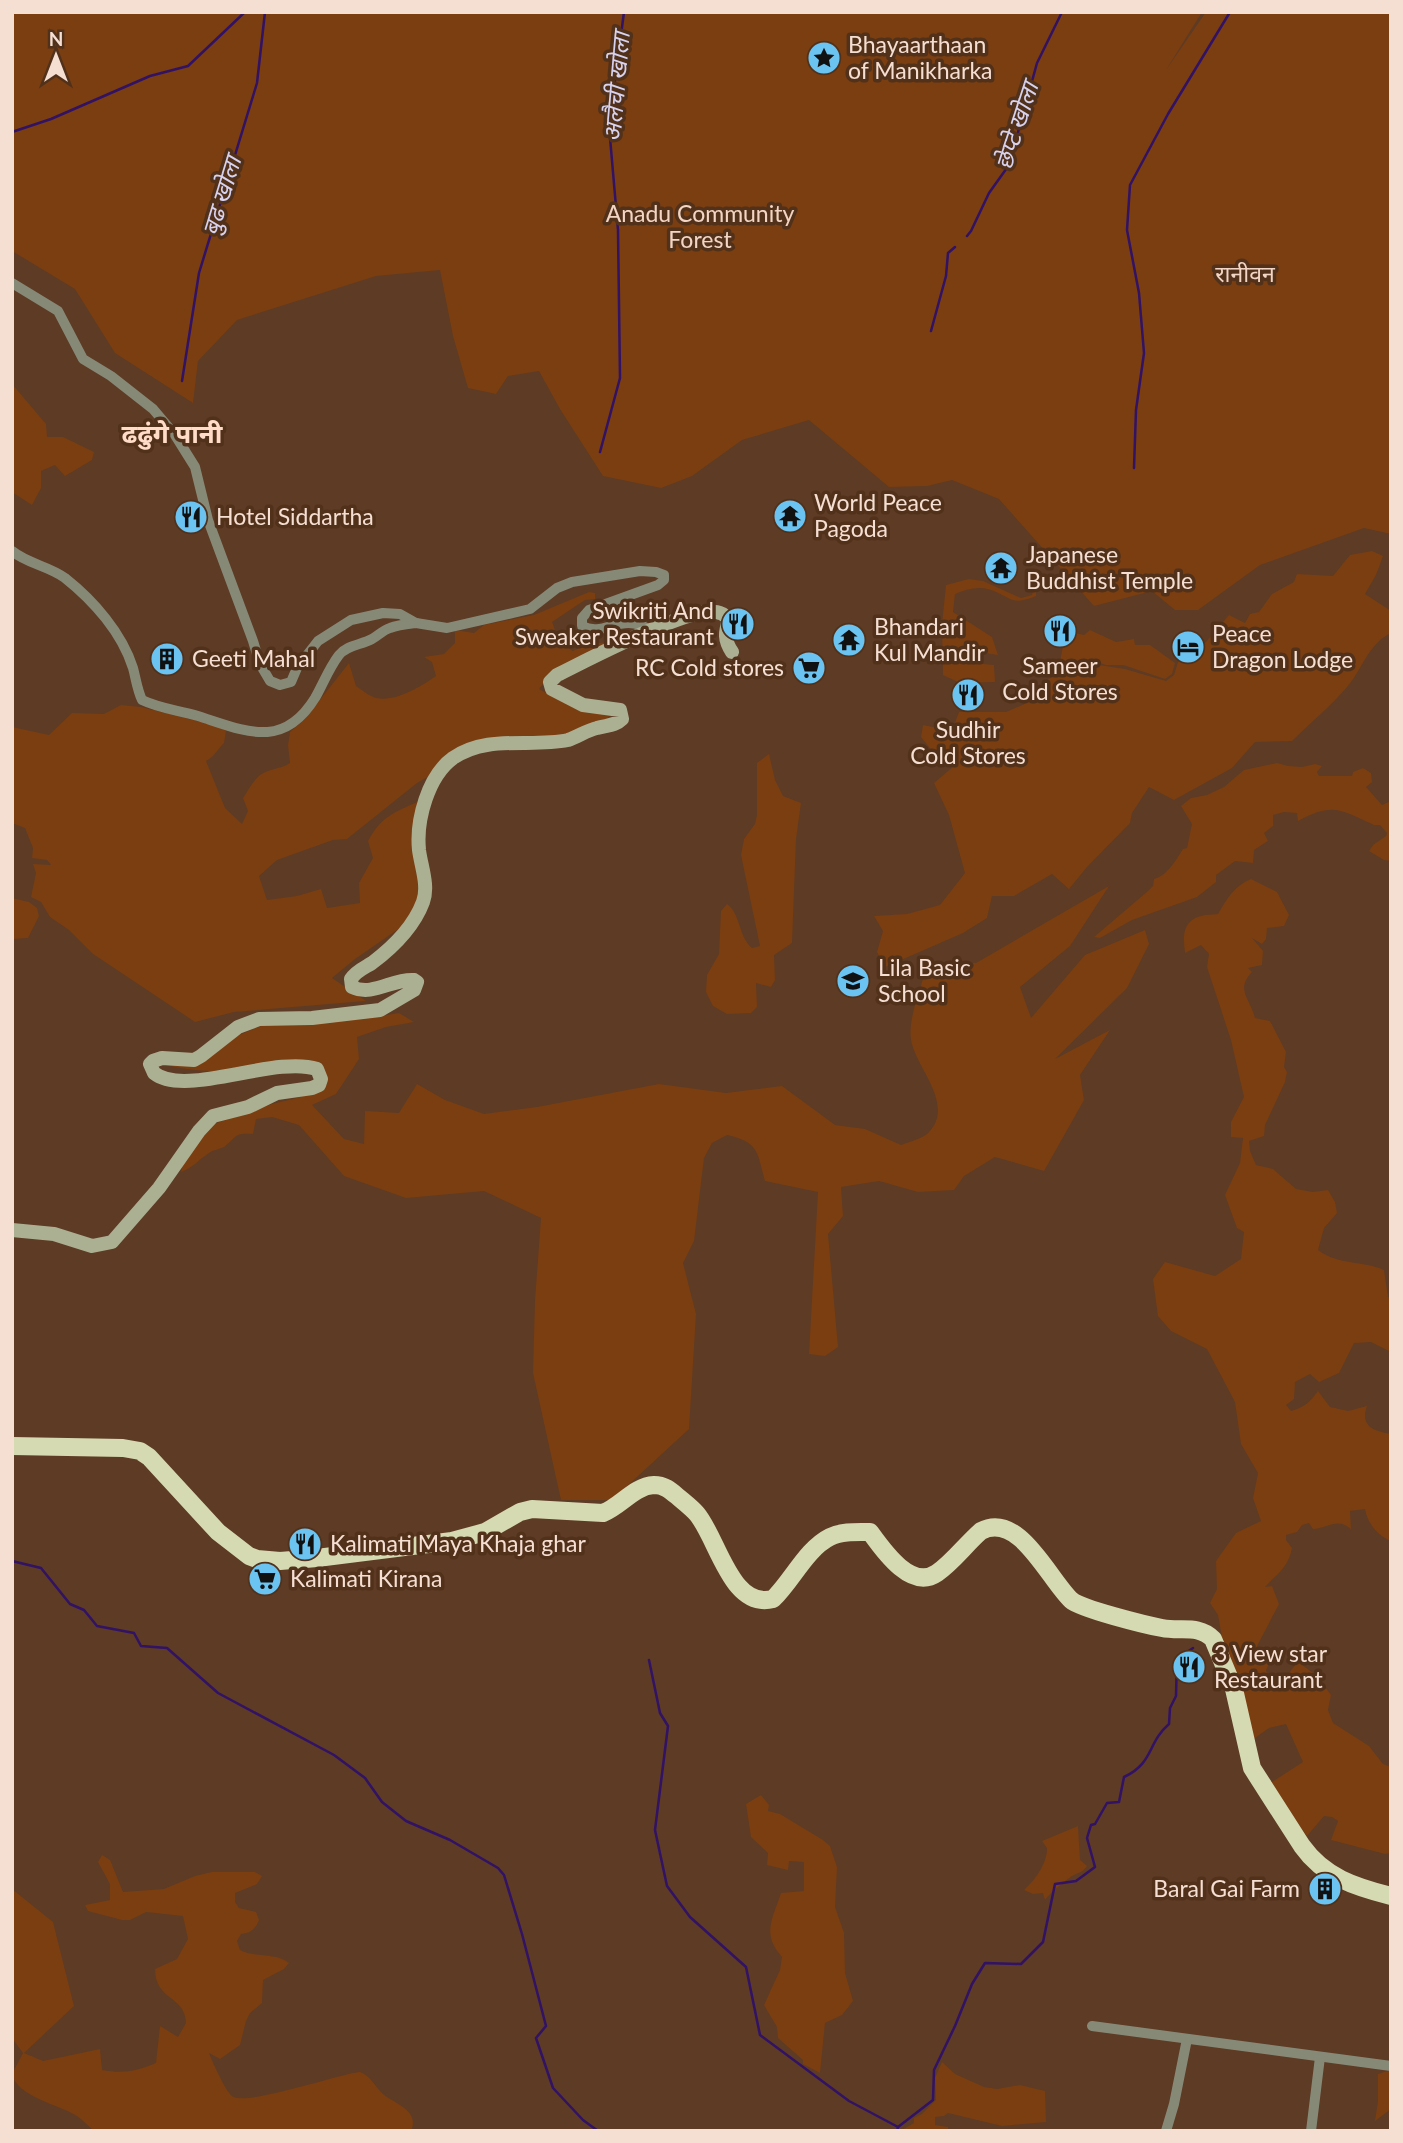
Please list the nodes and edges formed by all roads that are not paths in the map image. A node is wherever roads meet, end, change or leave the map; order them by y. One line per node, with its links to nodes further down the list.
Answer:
1 (12, 283): 3 (street)
2 (12, 551): 3 (street)
3 (416, 623): 4 (street)
4 (650, 630): 5 (main road); 6 (main road)
5 (732, 652)
6 (12, 1230)
7 (12, 1446): 8 (highway)
8 (1391, 1896)
9 (1092, 2026): 10 (street)
10 (1187, 2039): 11 (street); 13 (street)
11 (1320, 2057): 12 (street); 14 (street)
12 (1391, 2066)
13 (1166, 2131)
14 (1311, 2131)

